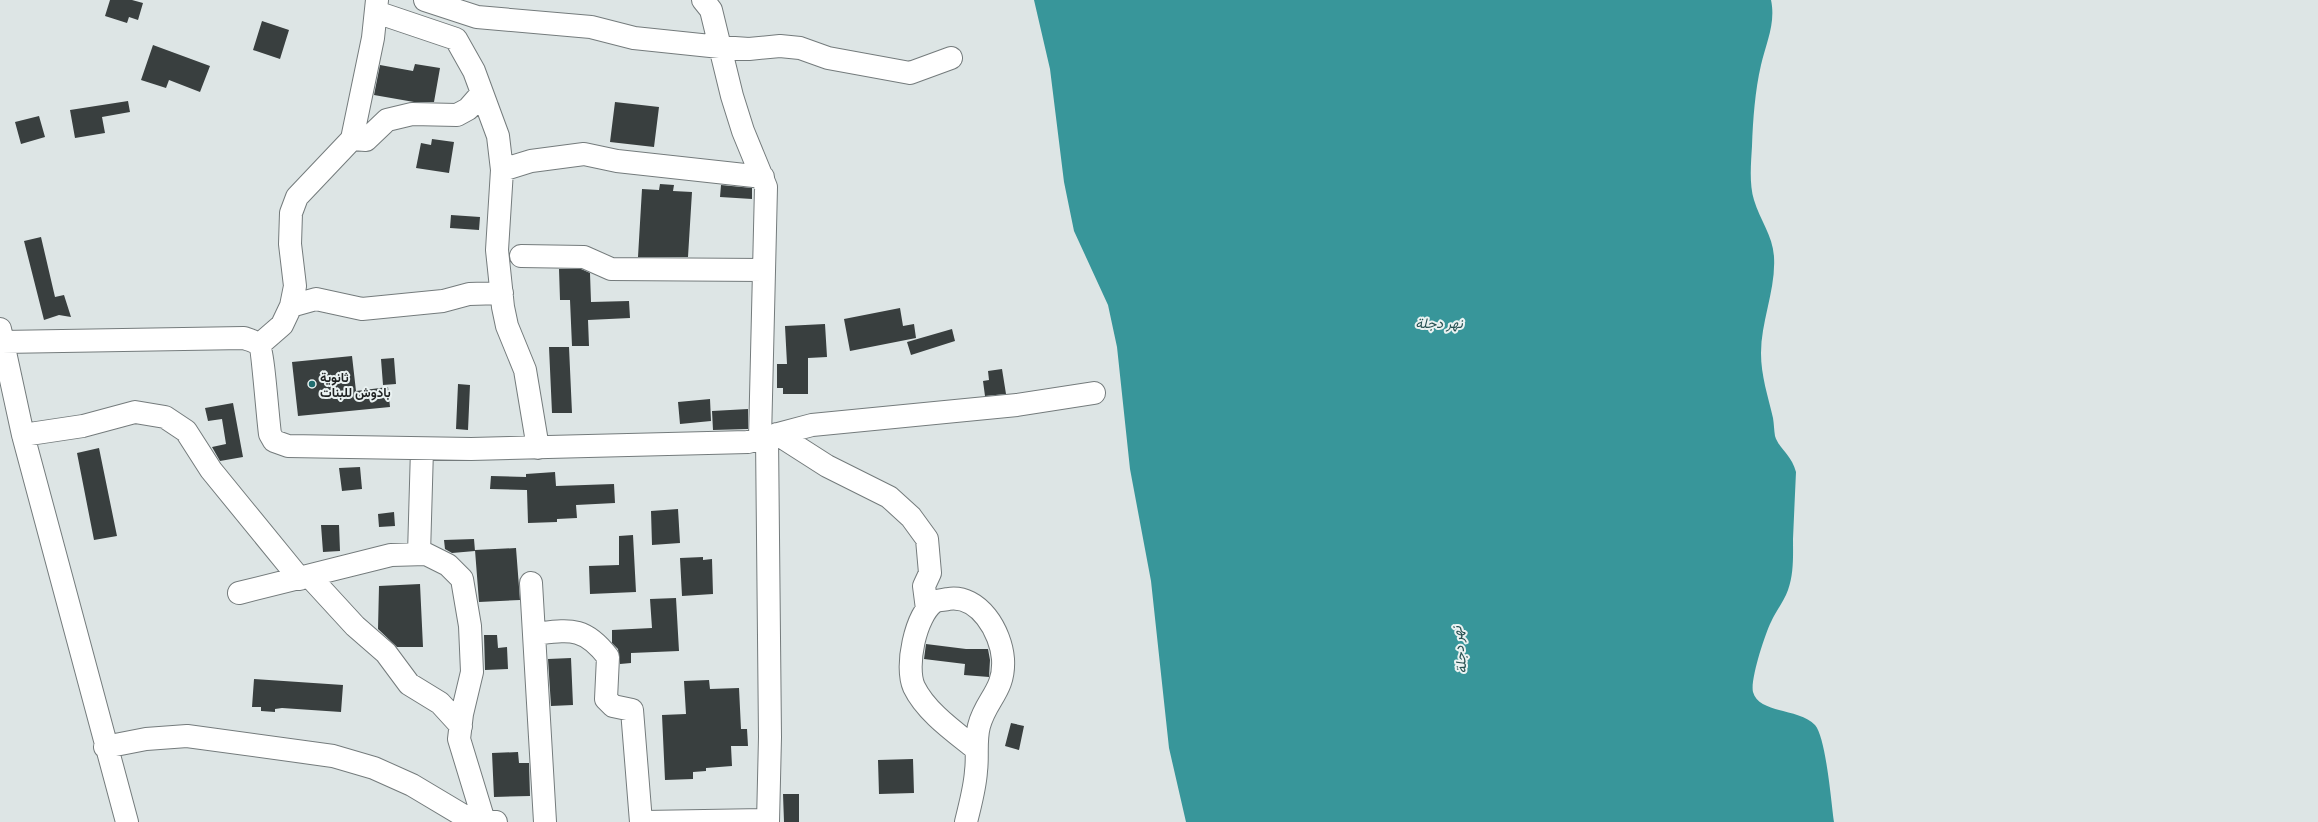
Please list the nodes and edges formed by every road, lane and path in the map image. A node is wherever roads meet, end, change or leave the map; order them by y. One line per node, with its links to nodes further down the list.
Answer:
1 (425, 0): 4 (street)
2 (711, 3): 4 (street)
3 (377, 6): 6 (street); 7 (street)
4 (720, 47): 5 (street); 9 (street)
5 (951, 58)
6 (482, 93): 7 (street); 8 (street)
7 (352, 139): 13 (street)
8 (502, 170): 9 (street); 12 (street)
9 (763, 177): 11 (street)
10 (521, 256): 11 (street)
11 (764, 270): 18 (street)
12 (502, 293): 13 (street); 19 (street)
13 (291, 306): 15 (street)
14 (1, 335): 15 (street); 17 (street)
15 (259, 345): 20 (street)
16 (1094, 393): 18 (street)
17 (23, 435): 22 (street); 28 (street)
18 (768, 437): 19 (street); 25 (street); 32 (street)
19 (538, 448): 20 (street)
20 (422, 449): 21 (street)
21 (419, 554): 22 (street); 27 (street)
22 (305, 578): 24 (street); 27 (street)
23 (531, 583): 26 (street)
24 (239, 593)
25 (927, 609): 29 (street); 29 (street)
26 (534, 634): 34 (street); 35 (street)
27 (461, 726): 31 (street)
28 (105, 747): 30 (street); 33 (street)
29 (976, 749): 37 (street)
30 (442, 814): 31 (street)
31 (490, 821)
32 (768, 821): 36 (street)
33 (127, 822)
34 (545, 822)
35 (641, 822)
36 (644, 822)
37 (966, 822)

